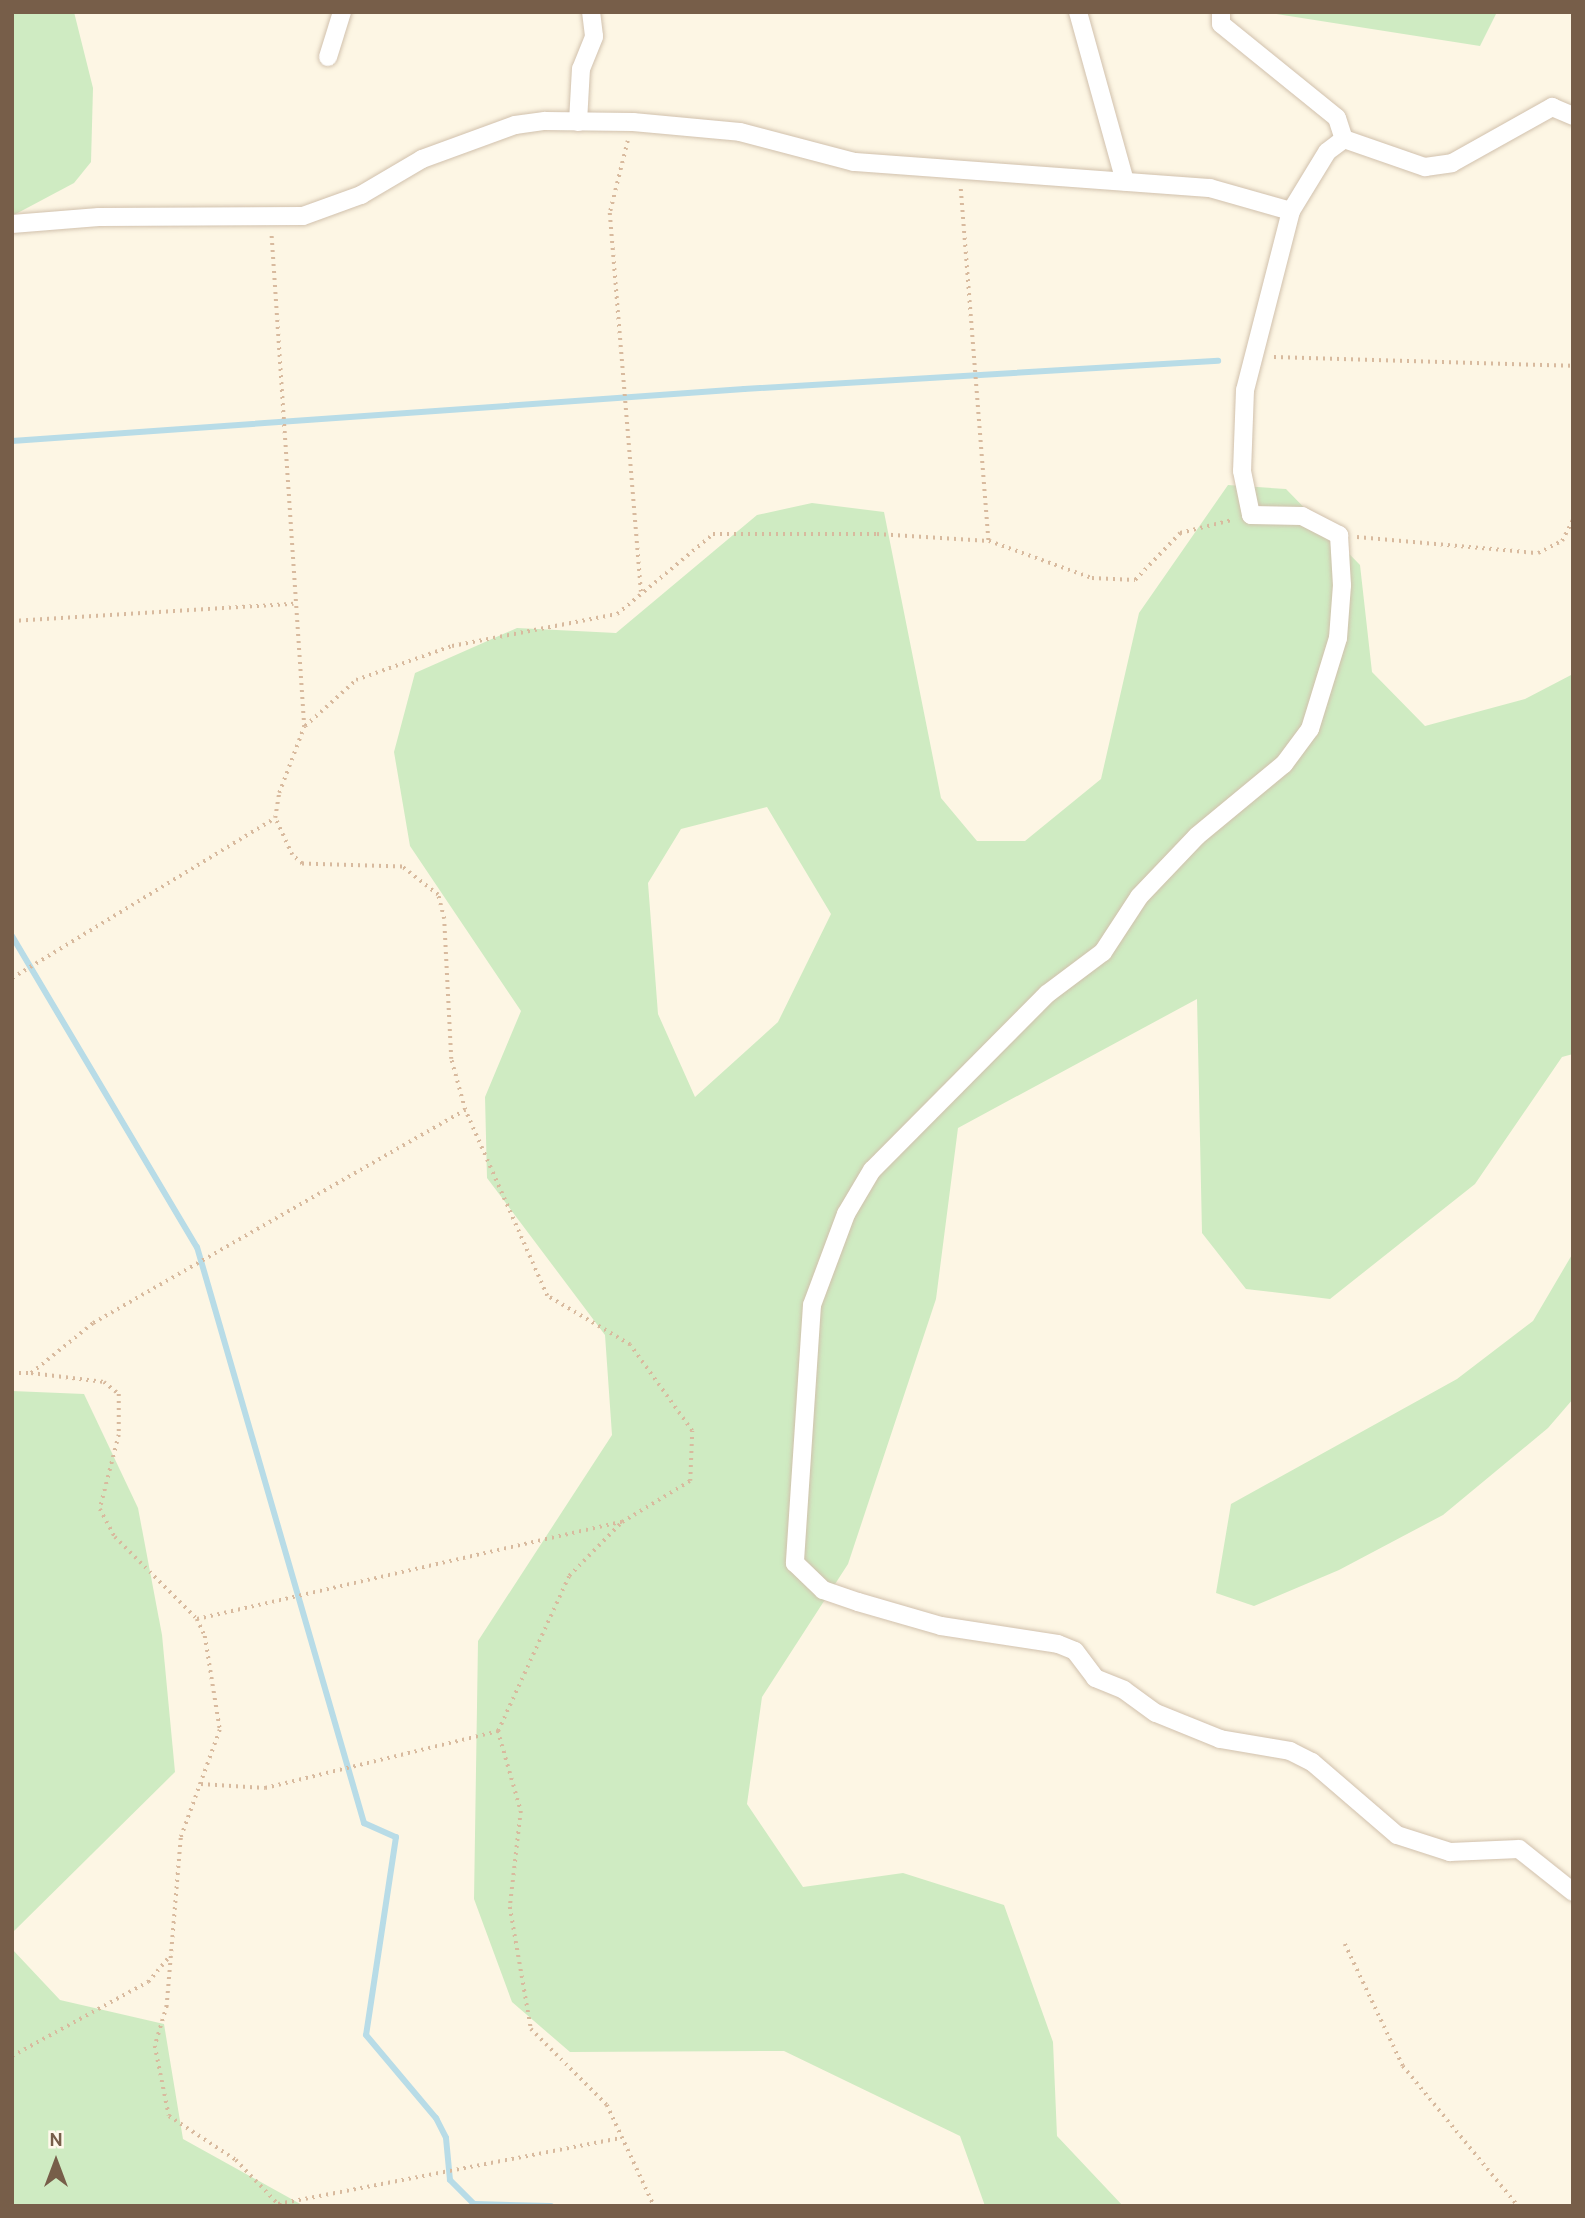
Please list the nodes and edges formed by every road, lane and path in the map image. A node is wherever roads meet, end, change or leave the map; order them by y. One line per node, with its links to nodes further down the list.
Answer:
1 (342, 12): 5 (street)
2 (591, 12): 7 (street)
3 (1078, 12): 11 (street)
4 (1221, 12): 9 (street)
5 (328, 57)
6 (1573, 116): 9 (street)
7 (578, 122): 8 (street); 13 (street)
8 (633, 122): 10 (street); 21 (path)
9 (1344, 139): 12 (street)
10 (960, 170): 11 (street); 20 (path)
11 (1125, 181): 12 (street)
12 (1291, 211): 15 (street)
13 (270, 218): 14 (street); 22 (path)
14 (12, 224)
15 (1254, 356): 16 (path); 17 (street)
16 (1573, 366)
17 (1251, 515): 19 (street); 20 (path)
18 (1573, 519): 19 (path)
19 (1339, 535): 34 (street)
20 (989, 541): 21 (path)
21 (642, 593): 24 (path)
22 (293, 604): 23 (path); 24 (path)
23 (12, 621)
24 (304, 727): 25 (path)
25 (275, 818): 26 (path); 27 (path)
26 (12, 978)
27 (465, 1110): 29 (path); 30 (path)
28 (12, 1373): 29 (path)
29 (31, 1373): 31 (path)
30 (622, 1522): 31 (path); 32 (path)
31 (197, 1619): 33 (path)
32 (498, 1731): 33 (path); 38 (path)
33 (201, 1784): 36 (path)
34 (1573, 1892)
35 (1345, 1944): 41 (path)
36 (172, 1955): 37 (path); 39 (path)
37 (12, 2056)
38 (622, 2138): 39 (path); 40 (path)
39 (279, 2205)
40 (654, 2206)
41 (1518, 2206)

